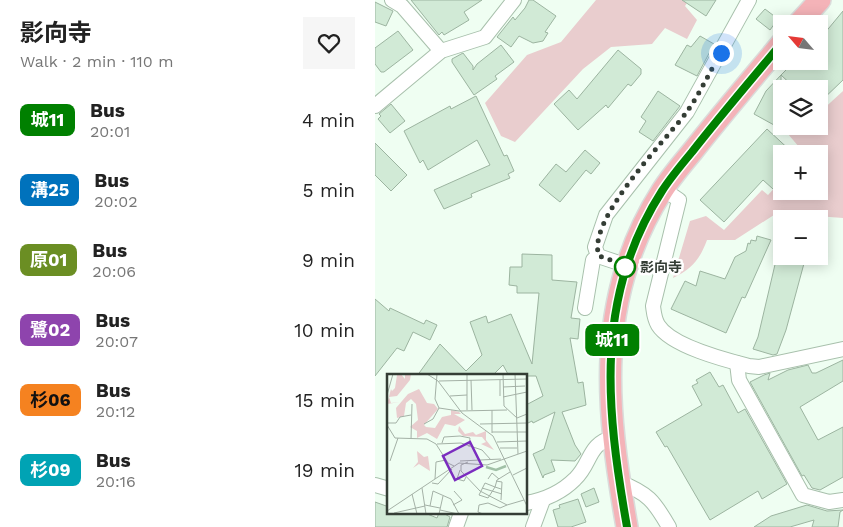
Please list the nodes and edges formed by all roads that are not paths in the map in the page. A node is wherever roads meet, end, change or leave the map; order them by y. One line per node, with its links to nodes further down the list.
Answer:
1 (392, 0): 6 (street)
2 (514, 0): 6 (street)
3 (749, 0): 10 (street)
4 (819, 0): 5 (main road)
5 (806, 15)
6 (441, 50): 8 (street)
7 (773, 54): 9 (main road)
8 (375, 106)
9 (663, 189): 11 (main road); 14 (street)
10 (599, 256): 11 (street); 12 (street)
11 (625, 265): 15 (main road)
12 (585, 308)
13 (843, 349): 14 (street)
14 (737, 363): 18 (street)
15 (614, 437): 16 (main road); 17 (street)
16 (619, 482): 23 (main road); 24 (street)
17 (543, 500): 19 (street); 22 (street)
18 (843, 500)
19 (527, 503)
20 (461, 514): 21 (street)
21 (456, 527)
22 (533, 527)
23 (627, 527)
24 (669, 527)

